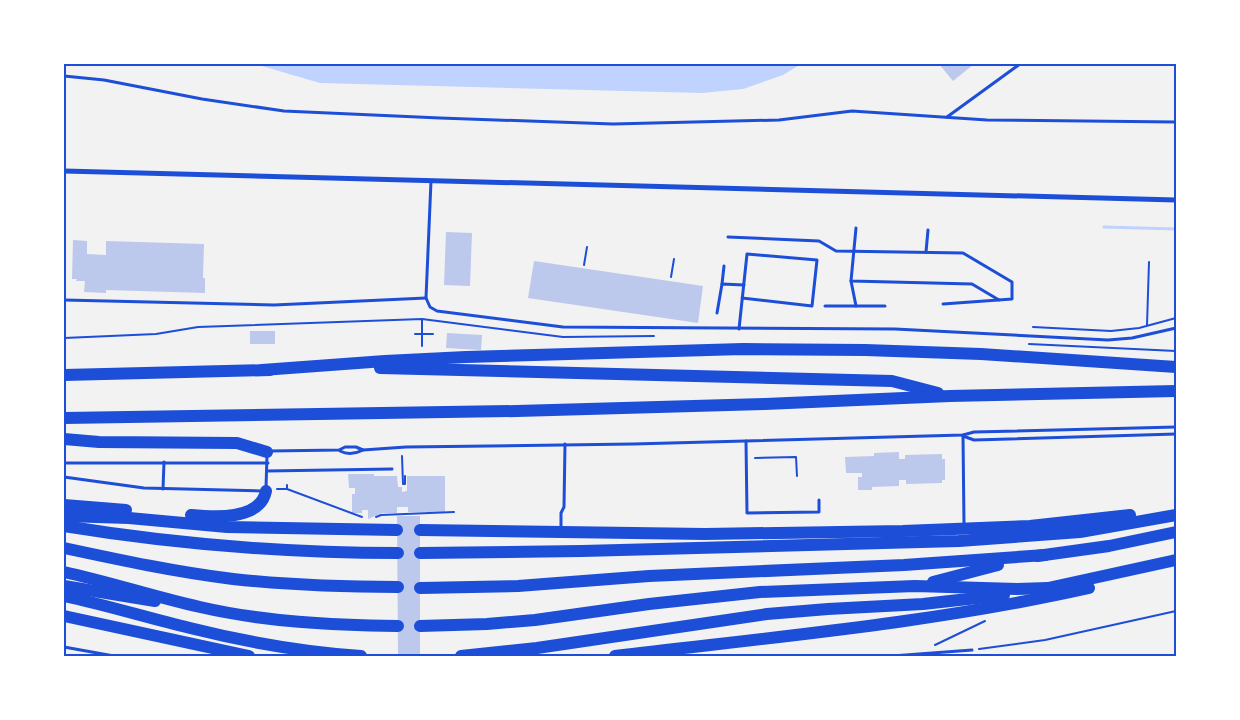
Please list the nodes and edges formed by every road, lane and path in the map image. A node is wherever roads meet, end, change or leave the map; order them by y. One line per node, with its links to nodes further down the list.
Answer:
1 (1020, 64): 3 (lane)
2 (64, 76): 3 (lane)
3 (946, 117): 4 (lane)
4 (1176, 122)
5 (64, 171): 6 (street)
6 (431, 180): 7 (street); 22 (lane)
7 (1176, 200)
8 (856, 228): 12 (lane)
9 (928, 230): 13 (lane)
10 (728, 237): 12 (lane)
11 (587, 247): 16 (path)
12 (854, 252): 13 (lane); 19 (lane)
13 (926, 252): 25 (lane)
14 (674, 259): 18 (path)
15 (1149, 262): 33 (path)
16 (584, 265)
17 (724, 266): 20 (lane)
18 (671, 277)
19 (851, 281): 25 (lane); 28 (lane)
20 (722, 284): 21 (lane); 30 (lane)
21 (744, 285): 23 (lane); 23 (lane)
22 (426, 298): 24 (lane); 36 (lane)
23 (742, 298): 36 (lane)
24 (64, 300)
25 (1000, 300): 26 (lane)
26 (943, 304)
27 (825, 306): 28 (lane)
28 (856, 306): 29 (lane)
29 (885, 306)
30 (717, 313)
31 (1176, 318): 33 (path)
32 (422, 319): 38 (path)
33 (1147, 326): 34 (path)
34 (1033, 327)
35 (1176, 328): 36 (lane)
36 (739, 329)
37 (415, 334): 38 (path)
38 (422, 334): 39 (path); 40 (path)
39 (433, 334)
40 (422, 346)
41 (1176, 367): 42 (highway)
42 (262, 370): 43 (highway); 45 (highway)
43 (64, 375)
44 (1176, 391): 45 (highway)
45 (950, 396): 46 (highway)
46 (64, 418)
47 (1176, 427): 49 (lane)
48 (1176, 434): 49 (lane)
49 (963, 436): 51 (lane); 80 (lane)
50 (64, 439): 56 (highway)
51 (746, 441): 52 (lane); 68 (lane)
52 (565, 444): 54 (lane); 83 (lane)
53 (339, 450): 54 (lane); 54 (lane); 56 (lane)
54 (363, 450)
55 (402, 456): 62 (path)
56 (267, 458): 58 (lane); 61 (lane)
57 (755, 458): 63 (path)
58 (164, 462): 59 (lane); 66 (lane)
59 (64, 463)
60 (392, 469): 61 (lane)
61 (267, 471): 67 (lane)
62 (405, 476)
63 (797, 476)
64 (64, 477): 66 (lane)
65 (287, 485): 78 (path)
66 (163, 489): 67 (lane)
67 (266, 491): 69 (highway)
68 (819, 500)
69 (64, 506): 77 (highway)
70 (1176, 506): 80 (highway)
71 (454, 512): 72 (path)
72 (430, 513): 75 (path); 76 (path)
73 (1176, 515): 87 (highway)
74 (64, 516): 77 (highway)
75 (375, 517)
76 (430, 518)
77 (142, 519): 81 (highway)
78 (368, 520)
79 (64, 526): 86 (highway)
80 (964, 529): 83 (highway)
81 (397, 530)
82 (420, 530): 83 (highway)
83 (561, 531)
84 (1176, 532): 88 (highway)
85 (64, 548): 94 (highway)
86 (398, 553)
87 (420, 553)
88 (1045, 555): 93 (highway); 95 (highway)
89 (1176, 560): 96 (highway)
90 (1176, 568): 98 (highway)
91 (64, 572): 99 (highway)
92 (64, 586): 99 (highway)
93 (903, 586): 96 (highway); 103 (highway)
94 (398, 588)
95 (420, 588)
96 (1048, 588): 110 (highway)
97 (64, 596): 109 (highway)
98 (1001, 606): 106 (path); 111 (highway)
99 (199, 607): 102 (highway)
100 (1176, 611): 105 (path)
101 (64, 616): 108 (highway)
102 (398, 626)
103 (420, 626)
104 (64, 647): 107 (lane)
105 (972, 650): 106 (lane)
106 (926, 654): 112 (lane)
107 (114, 656)
108 (249, 656)
109 (361, 656)
110 (461, 656)
111 (615, 656)
112 (892, 656)

